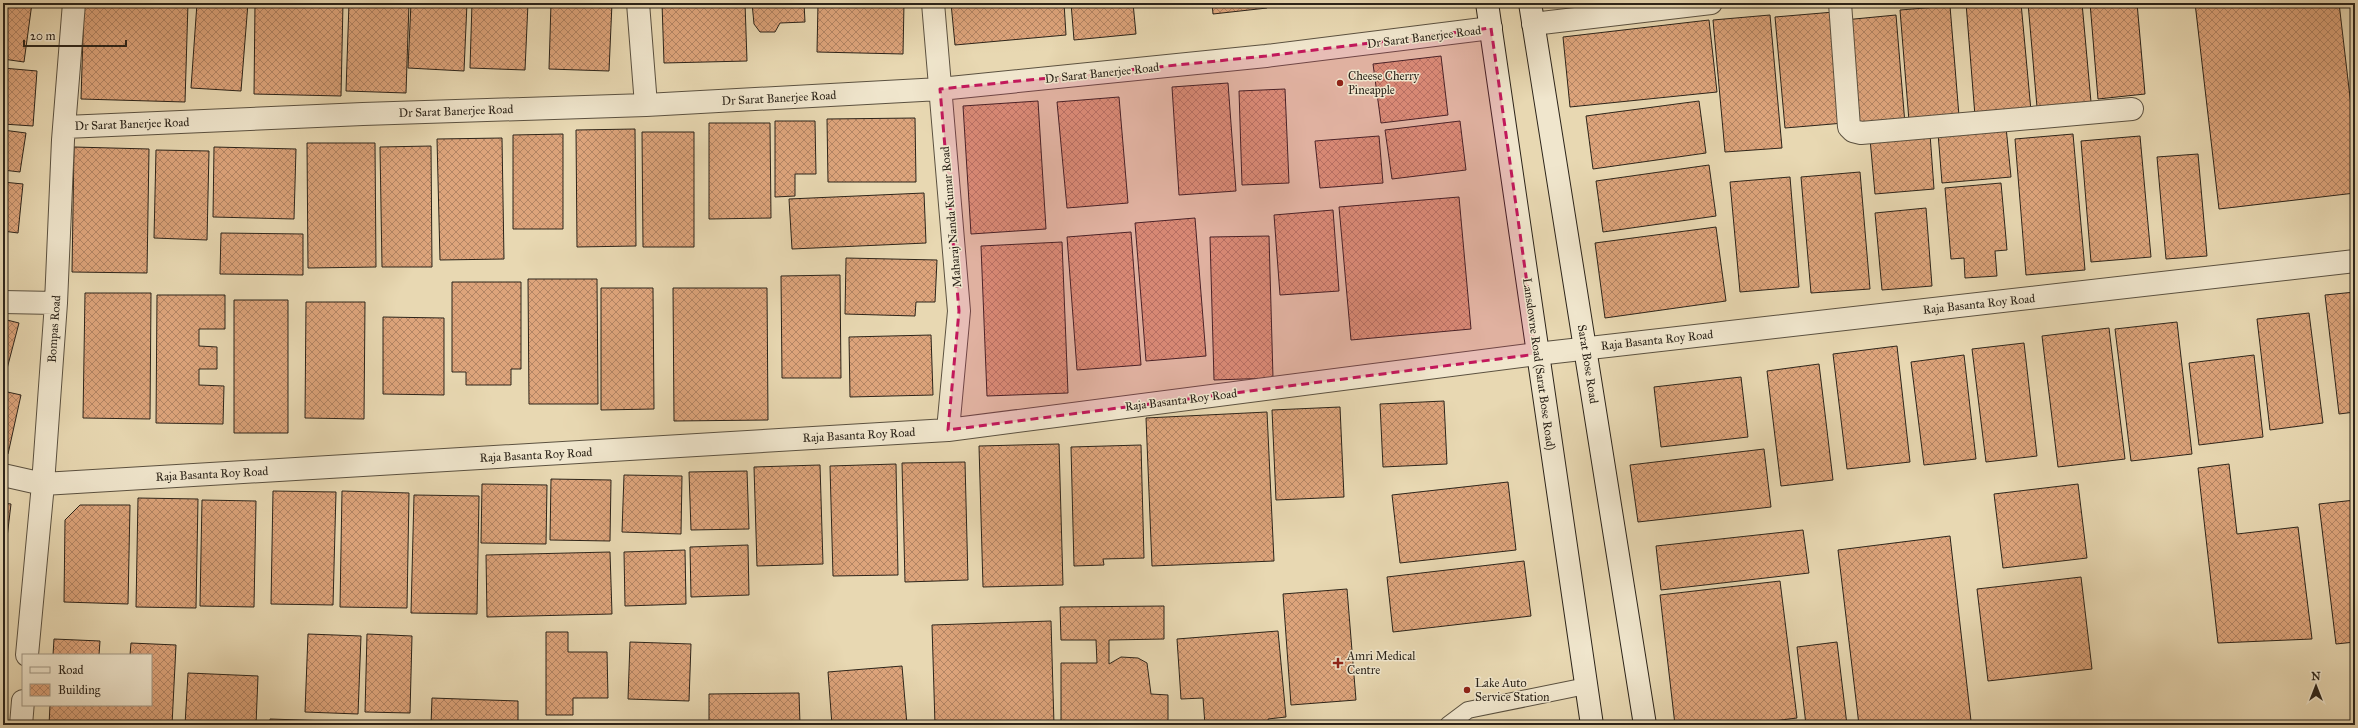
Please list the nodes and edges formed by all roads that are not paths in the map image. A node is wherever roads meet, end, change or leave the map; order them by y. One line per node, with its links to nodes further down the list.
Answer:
1 (74, 3): 12 (street, Bompas Road)
2 (638, 3): 10 (street)
3 (933, 3): 9 (street, Maharaj Nanda Kumar Road)
4 (1487, 3): 8 (street, Lansdowne Road (Sarat Bose Road))
5 (1711, 3): 7 (street)
6 (1840, 3): 11 (street)
7 (1531, 13): 16 (street, Sarat Bose Road)
8 (1491, 28): 9 (street, Dr Sarat Banerjee Road); 17 (street, Lansdowne Road (Sarat Bose Road))
9 (940, 89): 10 (street, Dr Sarat Banerjee Road); 18 (street, Maharaj Nanda Kumar Road)
10 (646, 105): 12 (street, Dr Sarat Banerjee Road)
11 (2132, 109)
12 (64, 127): 15 (street, Bompas Road)
13 (2355, 261): 16 (street, Raja Basanta Roy Road)
14 (3, 302): 15 (street)
15 (56, 303): 20 (street, Bompas Road)
16 (1586, 349): 17 (street, Raja Basanta Roy Road); 27 (street, Sarat Bose Road)
17 (1538, 354): 18 (street, Raja Basanta Roy Road); 22 (street, Lansdowne Road (Sarat Bose Road))
18 (948, 430): 20 (street, Raja Basanta Roy Road)
19 (3, 475): 20 (street, Raja Basanta Roy Road)
20 (43, 484): 21 (street, Bompas Road)
21 (27, 654)
22 (1586, 686): 25 (lane); 26 (street, Lansdowne Road (Sarat Bose Road))
23 (23, 706): 24 (street)
24 (22, 725)
25 (1448, 725)
26 (1592, 725)
27 (1645, 725)

